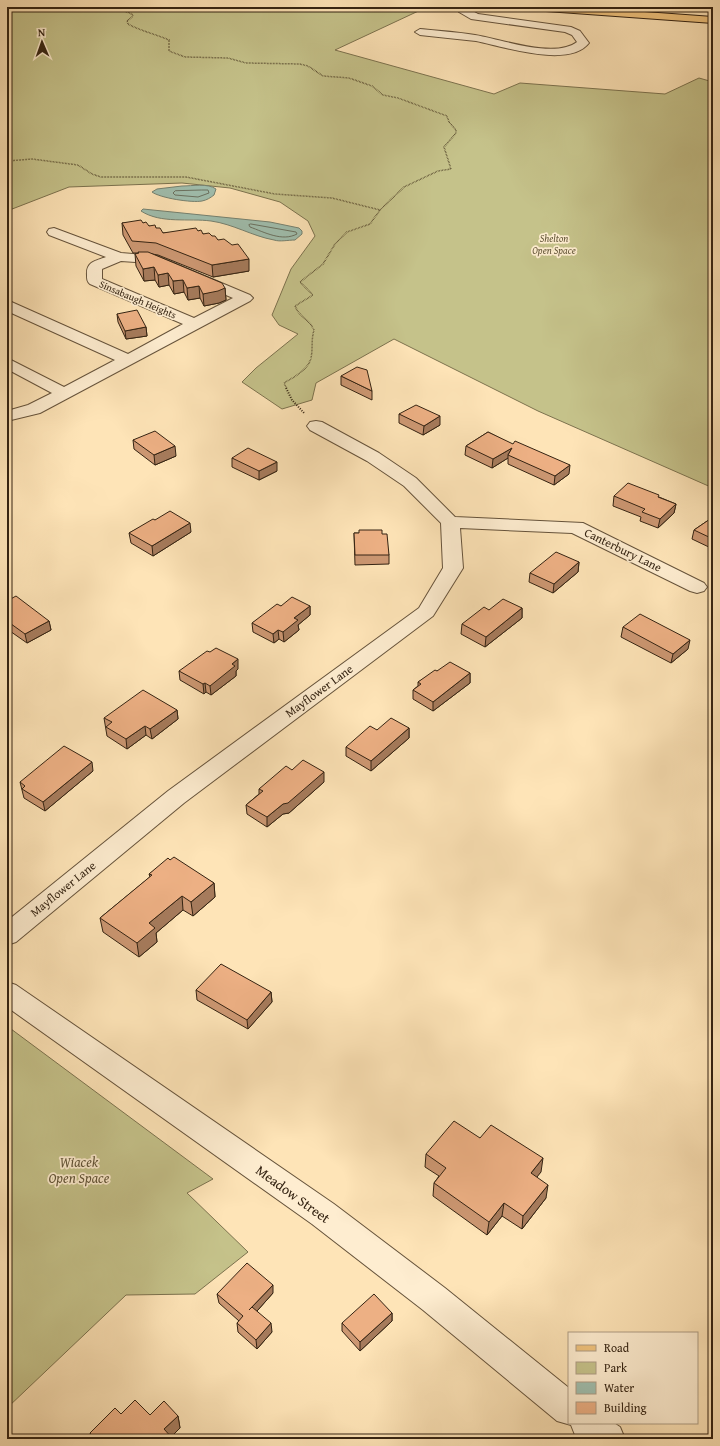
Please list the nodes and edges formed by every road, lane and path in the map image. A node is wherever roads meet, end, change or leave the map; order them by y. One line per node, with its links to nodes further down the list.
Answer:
1 (114, 7): 7 (path)
2 (464, 7): 5 (street)
3 (532, 7): 4 (main road)
4 (713, 20)
5 (420, 32)
6 (7, 161): 7 (path)
7 (380, 210): 16 (path)
8 (54, 232): 9 (street, Sinsabaugh Heights)
9 (119, 257): 11 (street, Sinsabaugh Heights); 11 (street, Sinsabaugh Heights)
10 (7, 305): 12 (street)
11 (195, 324): 12 (street, Sinsabaugh Heights)
12 (128, 360): 14 (street, Sinsabaugh Heights)
13 (7, 363): 14 (street)
14 (64, 393): 15 (street, Sinsabaugh Heights)
15 (7, 416)
16 (316, 426): 17 (street)
17 (450, 522): 18 (street, Canterbury Lane); 19 (street, Mayflower Lane)
18 (697, 587)
19 (7, 935)
20 (7, 993): 21 (street, Meadow Street)
21 (568, 1407)
22 (588, 1424): 23 (street)
23 (608, 1439)

